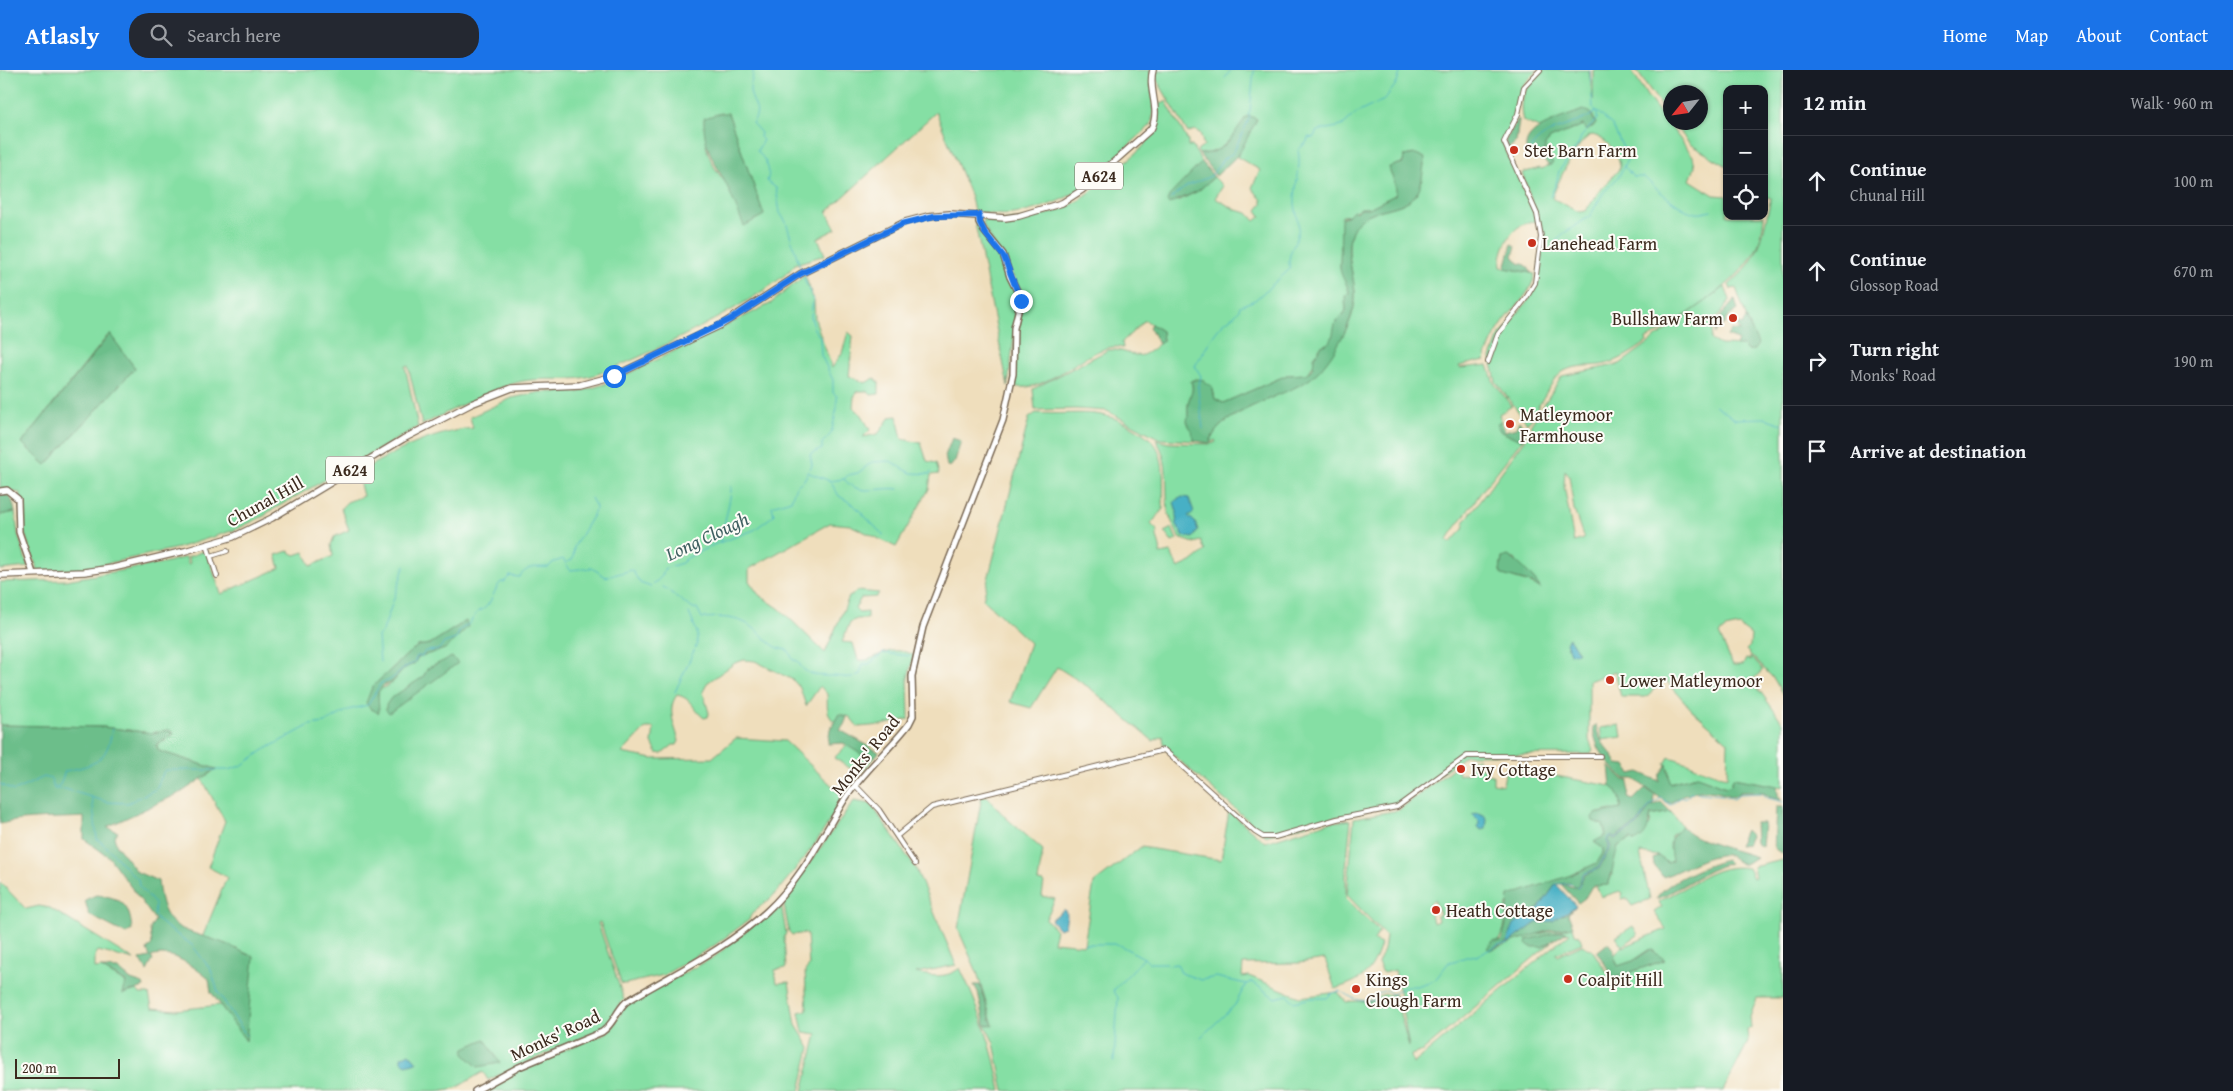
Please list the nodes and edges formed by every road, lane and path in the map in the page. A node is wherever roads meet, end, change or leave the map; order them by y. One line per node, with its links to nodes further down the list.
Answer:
1 (1152, 70): 3 (main road, A624)
2 (1540, 70): 4 (street)
3 (979, 215): 6 (main road, Chunal Hill / A624); 13 (street, Monks' Road)
4 (1488, 362)
5 (0, 490): 9 (street)
6 (207, 545): 8 (street); 9 (main road, Chunal Hill / A624)
7 (227, 551): 8 (street)
8 (211, 556): 11 (street)
9 (34, 573): 10 (main road, A624)
10 (0, 575)
11 (218, 576)
12 (1600, 756): 14 (street)
13 (856, 786): 14 (street); 16 (street, Monks' Road)
14 (897, 836): 15 (street)
15 (915, 864)
16 (475, 1091)

